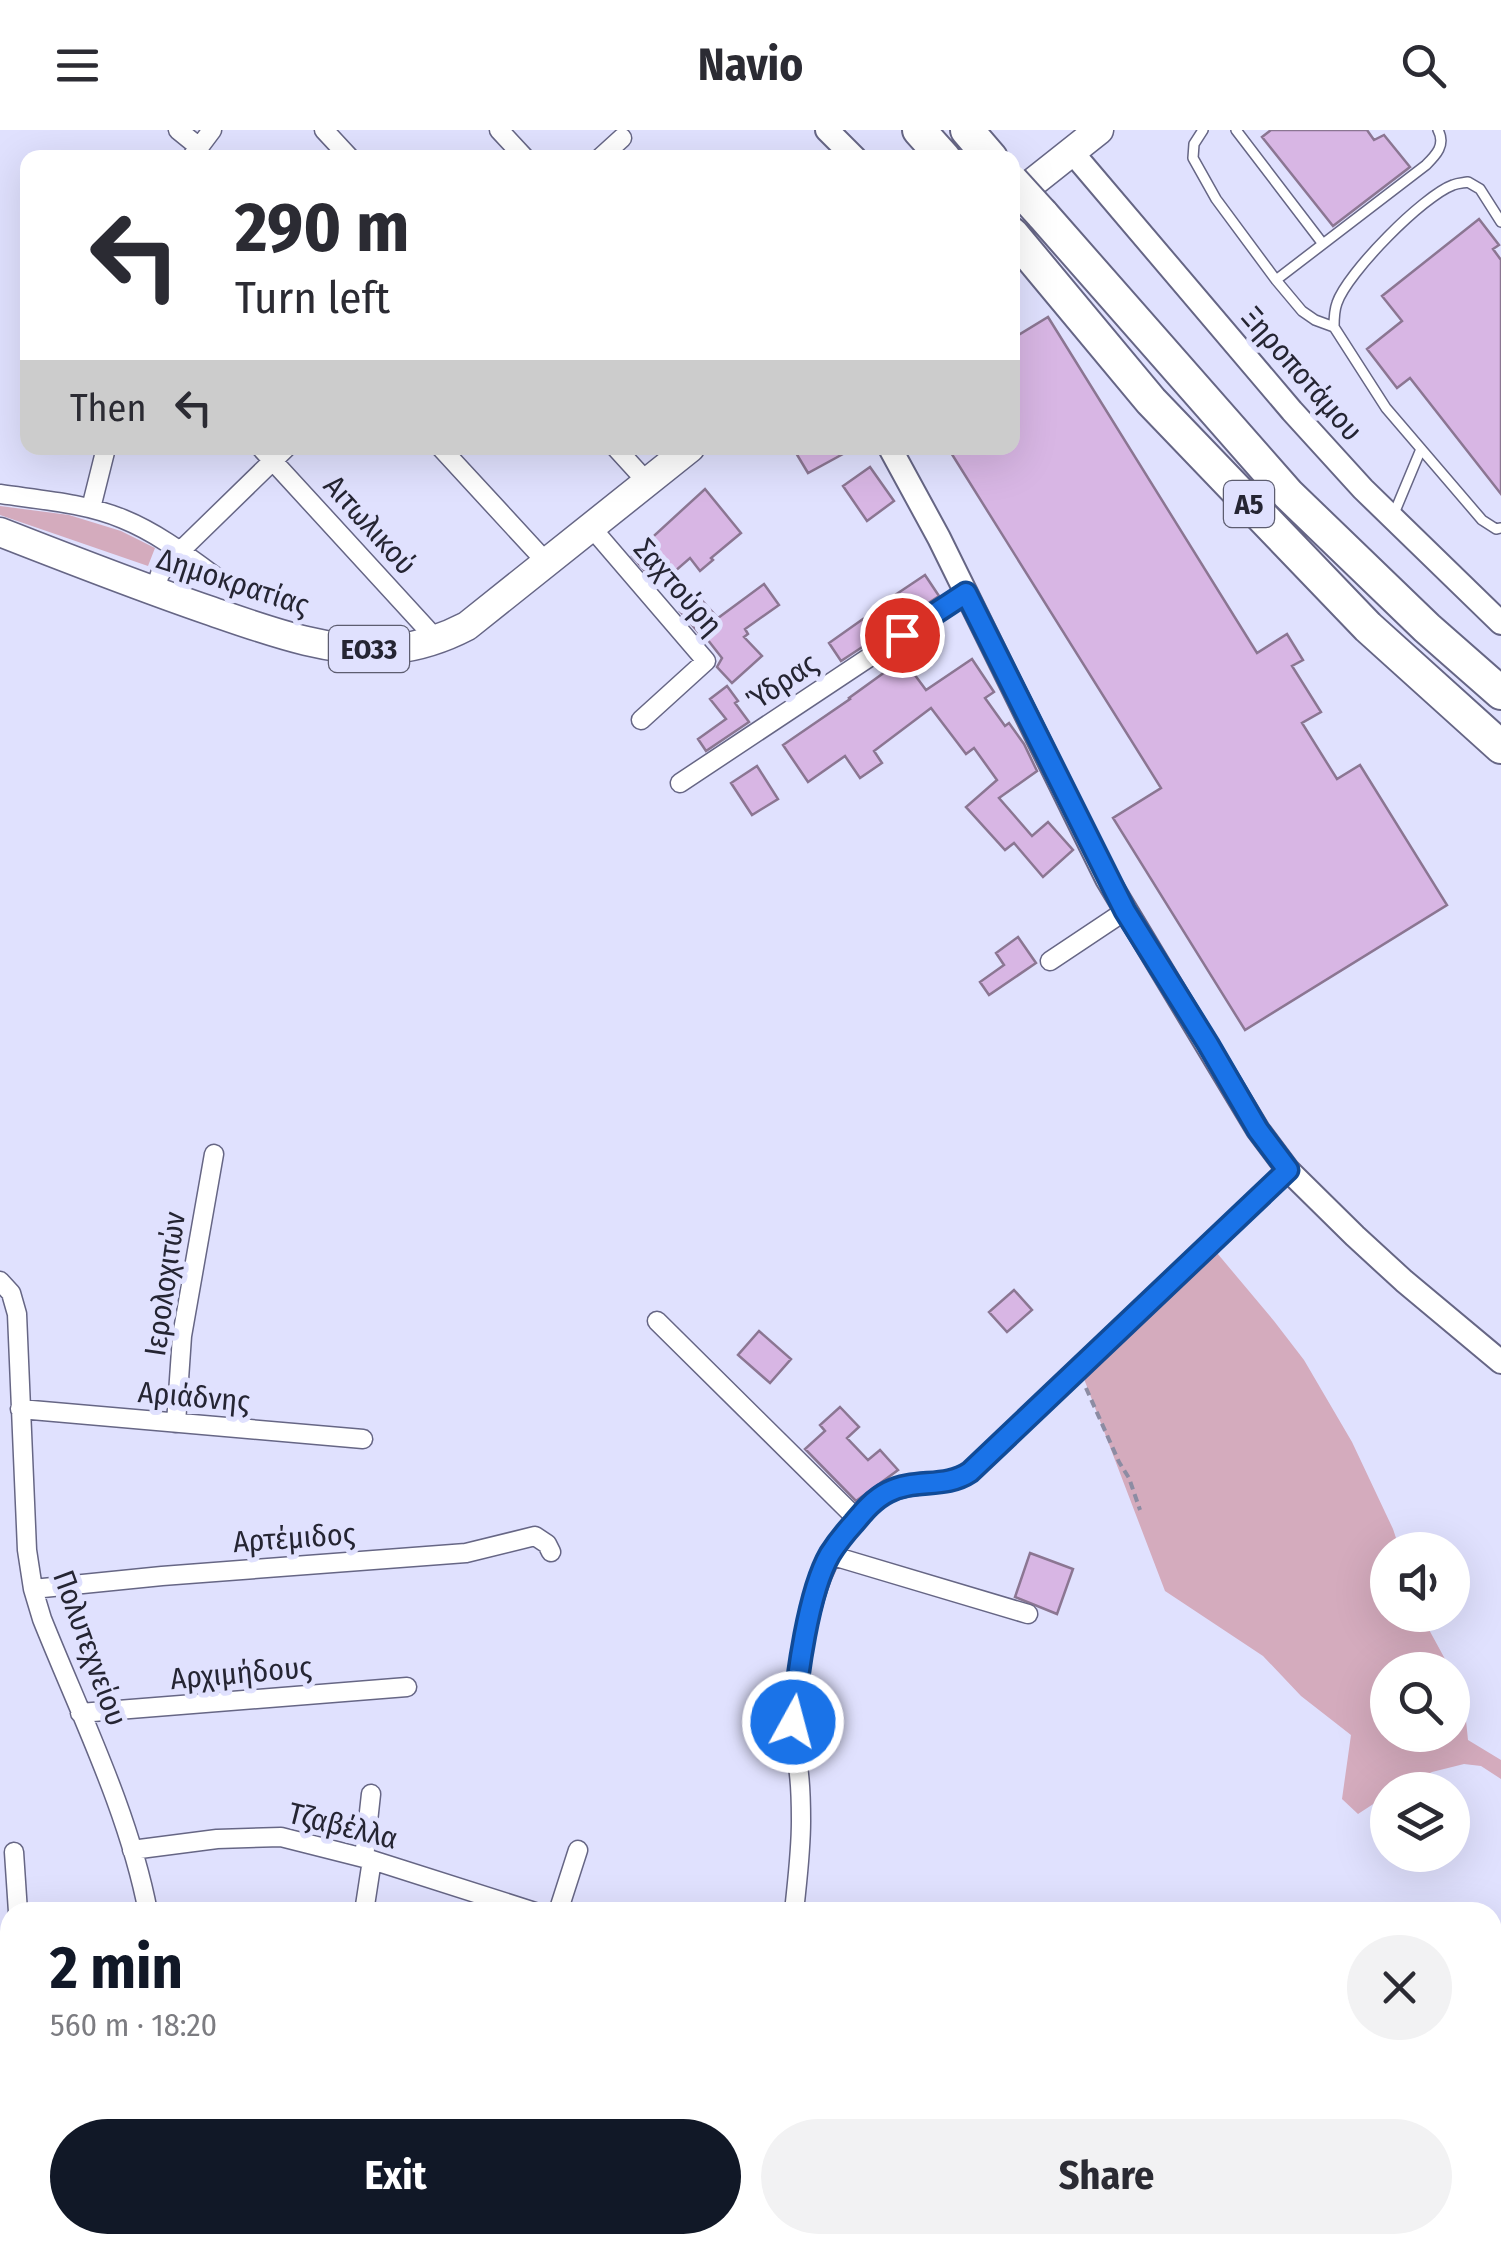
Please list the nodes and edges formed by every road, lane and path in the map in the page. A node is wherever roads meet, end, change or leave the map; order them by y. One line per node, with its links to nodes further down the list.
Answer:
1 (178, 130): 14 (street)
2 (212, 130): 15 (street)
3 (324, 130): 16 (street)
4 (500, 130): 17 (street)
5 (827, 130): 19 (street)
6 (919, 130): 20 (highway)
7 (966, 130): 21 (highway)
8 (1099, 130): 22 (main road)
9 (1203, 130): 27 (lane)
10 (1256, 130): 12 (lane)
11 (1438, 130): 26 (lane)
12 (1240, 135): 26 (lane)
13 (622, 138): 18 (street)
14 (193, 150)
15 (197, 150)
16 (343, 150)
17 (518, 150)
18 (609, 150)
19 (847, 150)
20 (937, 150)
21 (984, 150)
22 (1072, 152): 23 (main road); 40 (street, Ξηροποτάμου)
23 (1027, 206): 51 (highway, Α5)
24 (1501, 222): 28 (lane)
25 (1020, 243): 53 (highway, Α5)
26 (1323, 244): 27 (lane)
27 (1276, 280): 28 (lane)
28 (1334, 327): 29 (lane)
29 (1421, 449): 40 (lane); 42 (lane)
30 (104, 455): 39 (street)
31 (271, 455): 44 (street)
32 (277, 455): 50 (street, Αιτωλικού)
33 (448, 455): 45 (street)
34 (622, 455): 37 (street)
35 (681, 455): 37 (main road, Δημοκρατίας / ΕΟ33)
36 (894, 455): 48 (street)
37 (647, 482): 41 (main road, Δημοκρατίας / ΕΟ33)
38 (0, 494): 39 (street)
39 (91, 508): 44 (street)
40 (1392, 518): 49 (street, Ξηροποτάμου)
41 (591, 527): 45 (main road, Δημοκρατίας / ΕΟ33); 52 (street, Σαχτούρη)
42 (1501, 528)
43 (0, 532): 47 (main road, Δημοκρατίας / ΕΟ33)
44 (180, 551): 46 (street); 47 (street)
45 (547, 563): 50 (main road, Δημοκρατίας / ΕΟ33)
46 (223, 582)
47 (154, 592): 50 (main road, Δημοκρατίας / ΕΟ33)
48 (966, 593): 54 (street, Ύδρας); 55 (street)
49 (1501, 624)
50 (437, 640)
51 (1501, 693)
52 (642, 720)
53 (1501, 747)
54 (680, 783)
55 (1125, 911): 56 (street); 58 (street)
56 (1050, 961)
57 (214, 1154): 64 (street, Ιερολοχιτών)
58 (1288, 1170): 61 (street); 62 (street)
59 (0, 1281): 63 (street, Πολυτεχνείου)
60 (657, 1321): 69 (street)
61 (1501, 1362)
62 (1078, 1370): 68 (path); 69 (street)
63 (20, 1409): 64 (street, Αριάδνης); 66 (street, Πολυτεχνείου)
64 (176, 1423): 65 (street, Αριάδνης)
65 (363, 1439)
66 (22, 1442): 67 (street); 72 (street, Πολυτεχνείου)
67 (0, 1444)
68 (1140, 1510)
69 (857, 1519): 71 (street)
70 (551, 1552): 72 (street, Αρτέμιδος)
71 (830, 1555): 73 (street); 86 (street)
72 (33, 1589): 75 (street, Πολυτεχνείου)
73 (1028, 1614)
74 (407, 1687): 75 (street, Αρχιμήδους)
75 (80, 1713): 77 (street, Πολυτεχνείου)
76 (371, 1794): 80 (street)
77 (132, 1850): 80 (street, Τζαβέλλα); 82 (street, Πολυτεχνείου)
78 (578, 1850): 85 (street)
79 (14, 1852): 81 (street)
80 (368, 1859): 83 (street); 84 (street, Τζαβέλλα)
81 (17, 1902)
82 (145, 1902)
83 (365, 1902)
84 (503, 1902)
85 (561, 1902)
86 (795, 1902)

